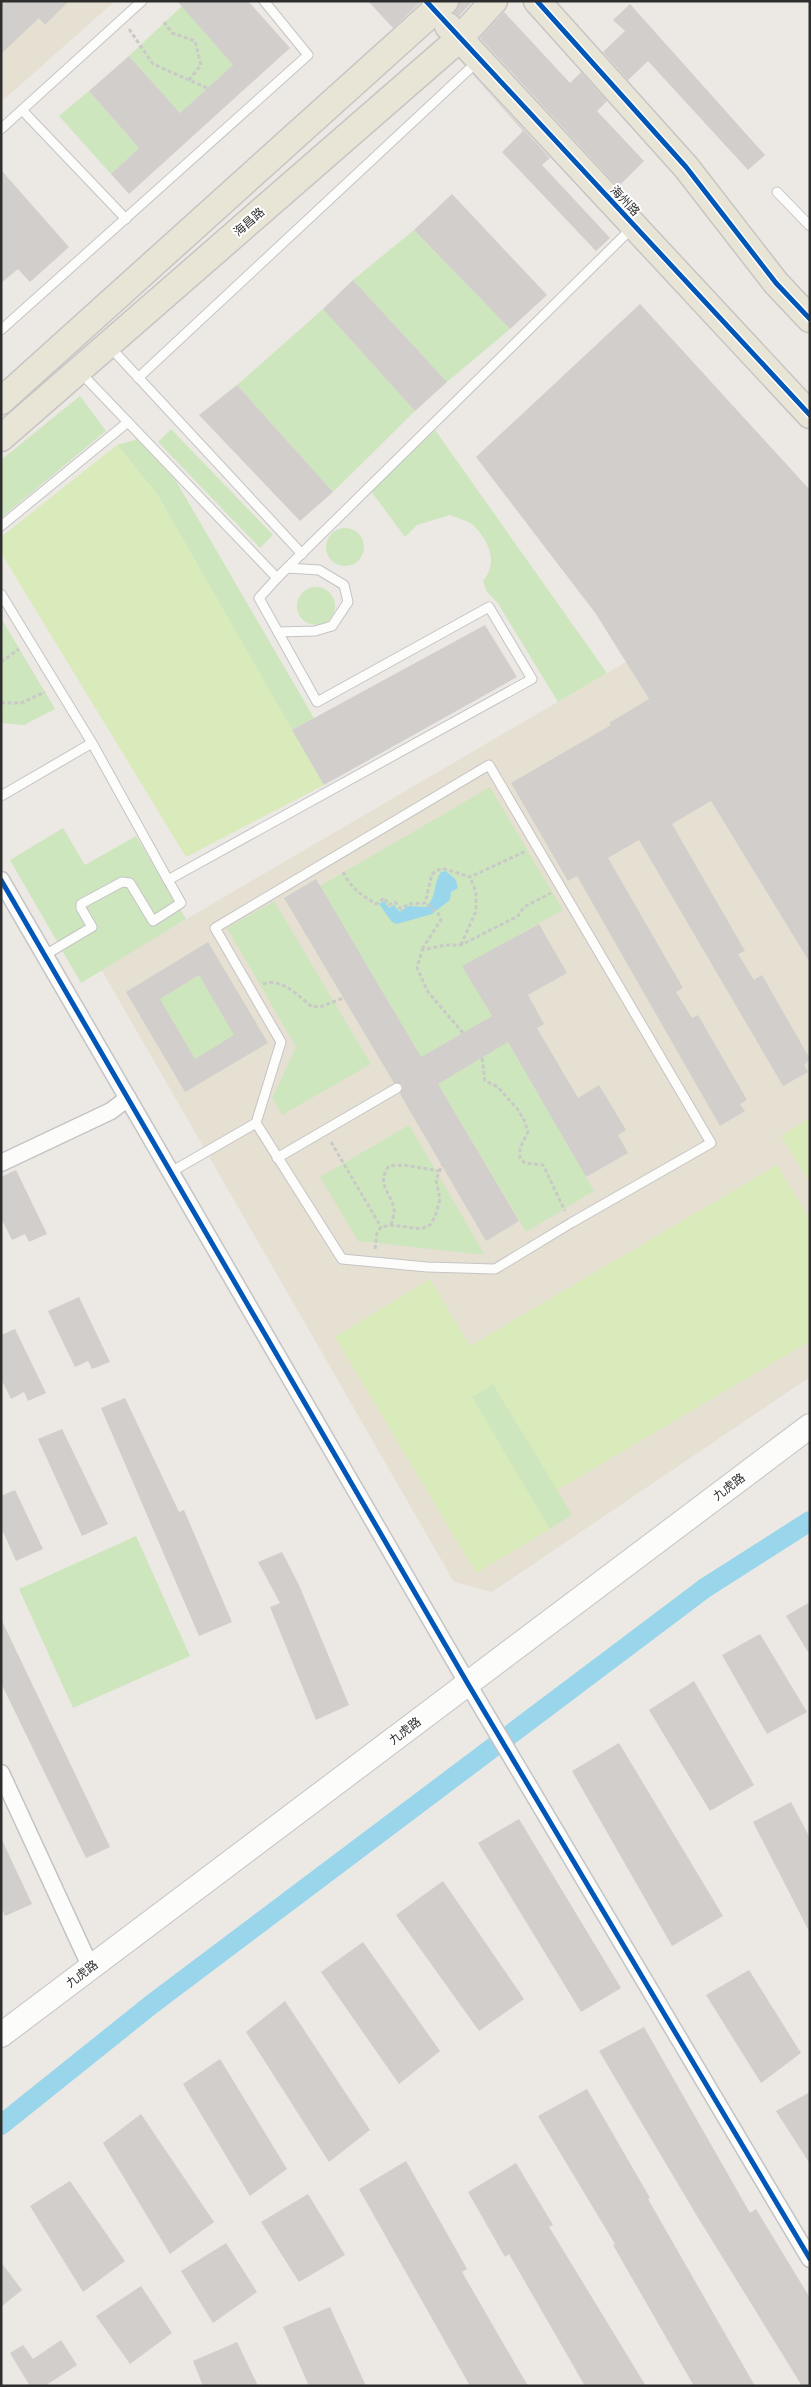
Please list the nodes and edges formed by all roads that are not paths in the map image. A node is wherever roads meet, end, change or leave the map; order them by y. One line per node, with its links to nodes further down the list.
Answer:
1 (142, 1): 8 (lane)
2 (264, 1): 11 (lane)
3 (494, 1): 6 (main road, 海昌路)
4 (537, 1): 14 (main road)
5 (435, 5): 6 (main road, 海州路); 19 (main road)
6 (459, 39): 7 (main road, 海州路); 16 (main road, 海昌路)
7 (480, 58): 12 (main road, 海州路); 18 (lane)
8 (22, 110): 9 (lane); 11 (lane)
9 (1, 129)
10 (777, 192): 13 (lane)
11 (126, 219): 15 (lane)
12 (634, 226): 20 (main road, 海州路); 24 (lane)
13 (810, 226)
14 (810, 320)
15 (1, 330)
16 (108, 345): 17 (main road, 海昌路); 18 (lane)
17 (78, 371): 21 (lane); 22 (main road, 海昌路)
18 (138, 378): 24 (lane)
19 (1, 401)
20 (810, 415)
21 (128, 422): 23 (lane); 26 (lane)
22 (1, 438)
23 (1, 526)
24 (302, 554): 25 (lane)
25 (287, 568): 26 (lane); 28 (lane)
26 (277, 578): 28 (lane)
27 (1, 594): 29 (lane)
28 (278, 632): 32 (lane)
29 (92, 743): 30 (lane); 32 (lane)
30 (1, 796)
31 (1, 880): 33 (street)
32 (168, 880): 33 (lane)
33 (45, 955): 35 (street)
34 (397, 1088): 37 (lane)
35 (128, 1098): 38 (street); 39 (street)
36 (256, 1122): 37 (lane); 37 (lane); 39 (lane)
37 (277, 1158)
38 (1, 1162)
39 (171, 1172): 41 (street)
40 (810, 1426): 41 (street, 九虎路)
41 (468, 1684): 43 (street, 九虎路); 45 (street)
42 (1, 1773): 43 (street)
43 (91, 1968): 44 (street, 九虎路)
44 (1, 2035)
45 (810, 2259)

